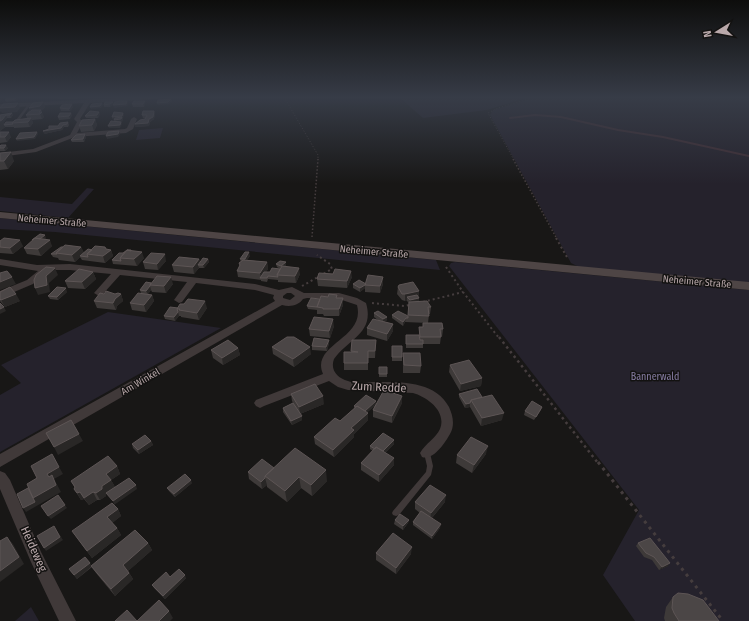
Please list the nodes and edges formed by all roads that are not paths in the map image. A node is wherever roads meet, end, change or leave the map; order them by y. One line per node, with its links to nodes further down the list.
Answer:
1 (78, 126): 3 (street)
2 (131, 126): 3 (street)
3 (73, 135): 4 (street)
4 (0, 155)
5 (0, 215): 10 (main road, Neheimer Straße)
6 (0, 262): 7 (street)
7 (47, 268): 8 (street); 12 (street)
8 (117, 273): 9 (street); 11 (street)
9 (193, 281): 13 (street); 14 (street)
10 (749, 286)
11 (99, 293)
12 (0, 295)
13 (280, 297): 15 (street); 18 (street, Am Winkel)
14 (179, 300)
15 (330, 376): 16 (street); 17 (street, Zum Redde)
16 (260, 403)
17 (427, 454): 20 (lane)
18 (0, 461)
19 (0, 477): 21 (street, Heideweg)
20 (396, 513)
21 (68, 621)

